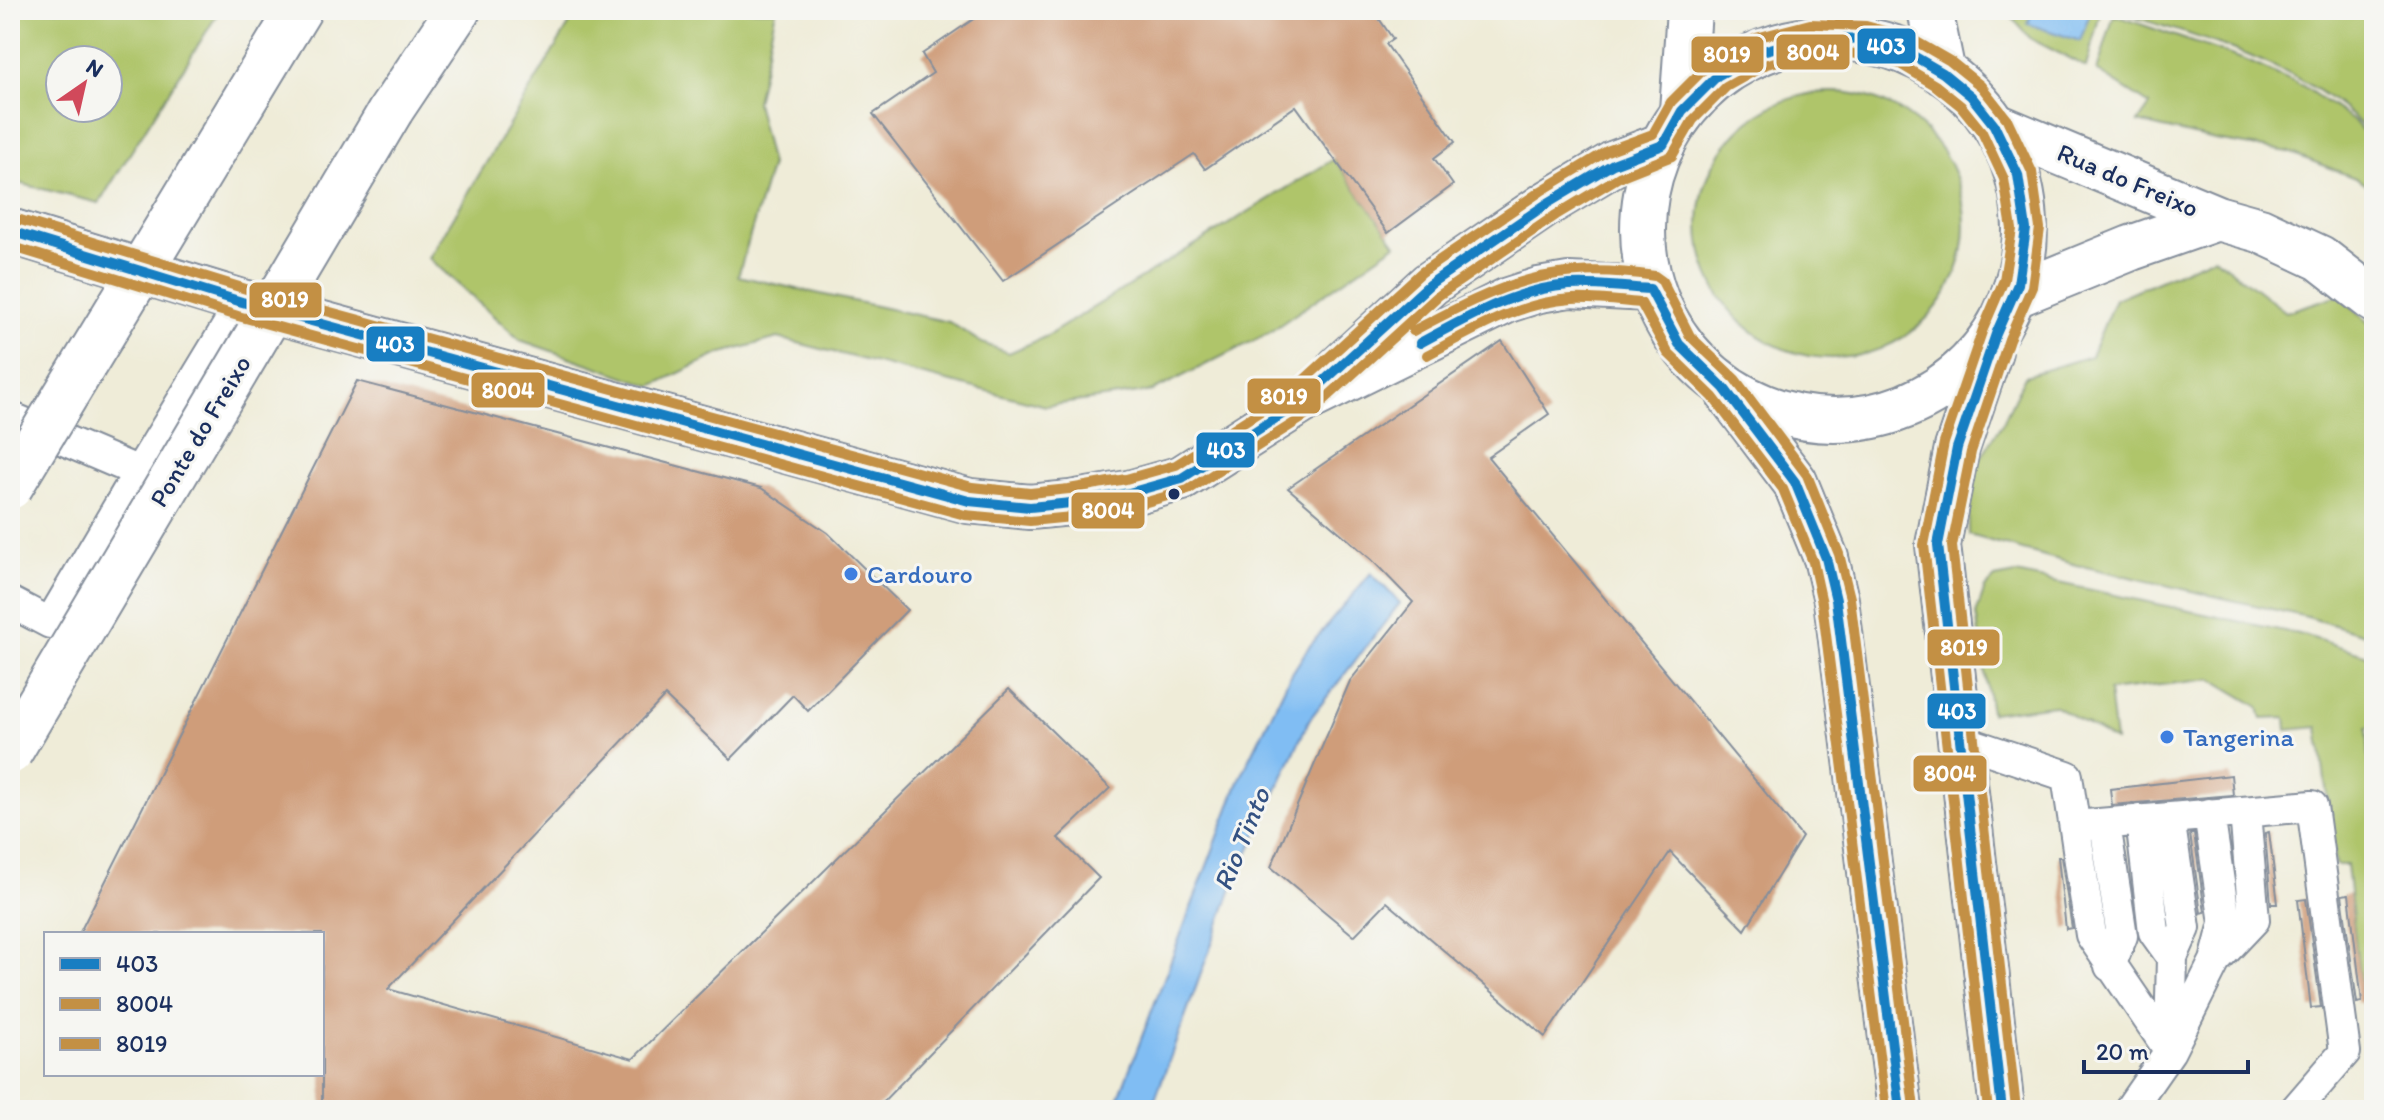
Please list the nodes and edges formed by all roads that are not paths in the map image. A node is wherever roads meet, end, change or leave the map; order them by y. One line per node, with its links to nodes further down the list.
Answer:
1 (458, 10): 22 (main road, Ponte do Freixo, bridge)
2 (1689, 10): 8 (main road)
3 (1930, 10): 6 (main road)
4 (290, 25): 19 (main road, bridge)
5 (1850, 25): 6 (main road); 8 (main road)
6 (1943, 73): 7 (main road)
7 (1994, 125): 9 (main road, Rua do Freixo); 14 (main road)
8 (1672, 128): 11 (main road); 16 (main road)
9 (2217, 218): 12 (main road, Rua do Freixo); 14 (main road, Rua do Freixo)
10 (10, 231): 13 (main road)
11 (1650, 289): 15 (main road); 16 (main road)
12 (2374, 300)
13 (242, 302): 16 (main road); 18 (lane)
14 (2004, 315): 15 (main road); 21 (main road)
15 (1724, 388): 31 (main road)
16 (1301, 402)
17 (10, 417): 18 (lane)
18 (139, 472): 20 (lane)
19 (10, 487)
20 (10, 602)
21 (1960, 740): 27 (lane); 32 (main road)
22 (10, 752)
23 (2245, 812): 24 (lane); 28 (lane); 34 (lane)
24 (2209, 814): 25 (lane); 28 (lane)
25 (2155, 819): 26 (lane); 30 (lane)
26 (2105, 824): 27 (lane); 29 (lane)
27 (2075, 826): 29 (lane)
28 (2215, 961): 30 (lane)
29 (2110, 966): 30 (lane)
30 (2170, 1051): 33 (lane)
31 (1900, 1110)
32 (2002, 1110)
33 (2129, 1110)
34 (2295, 1110)

